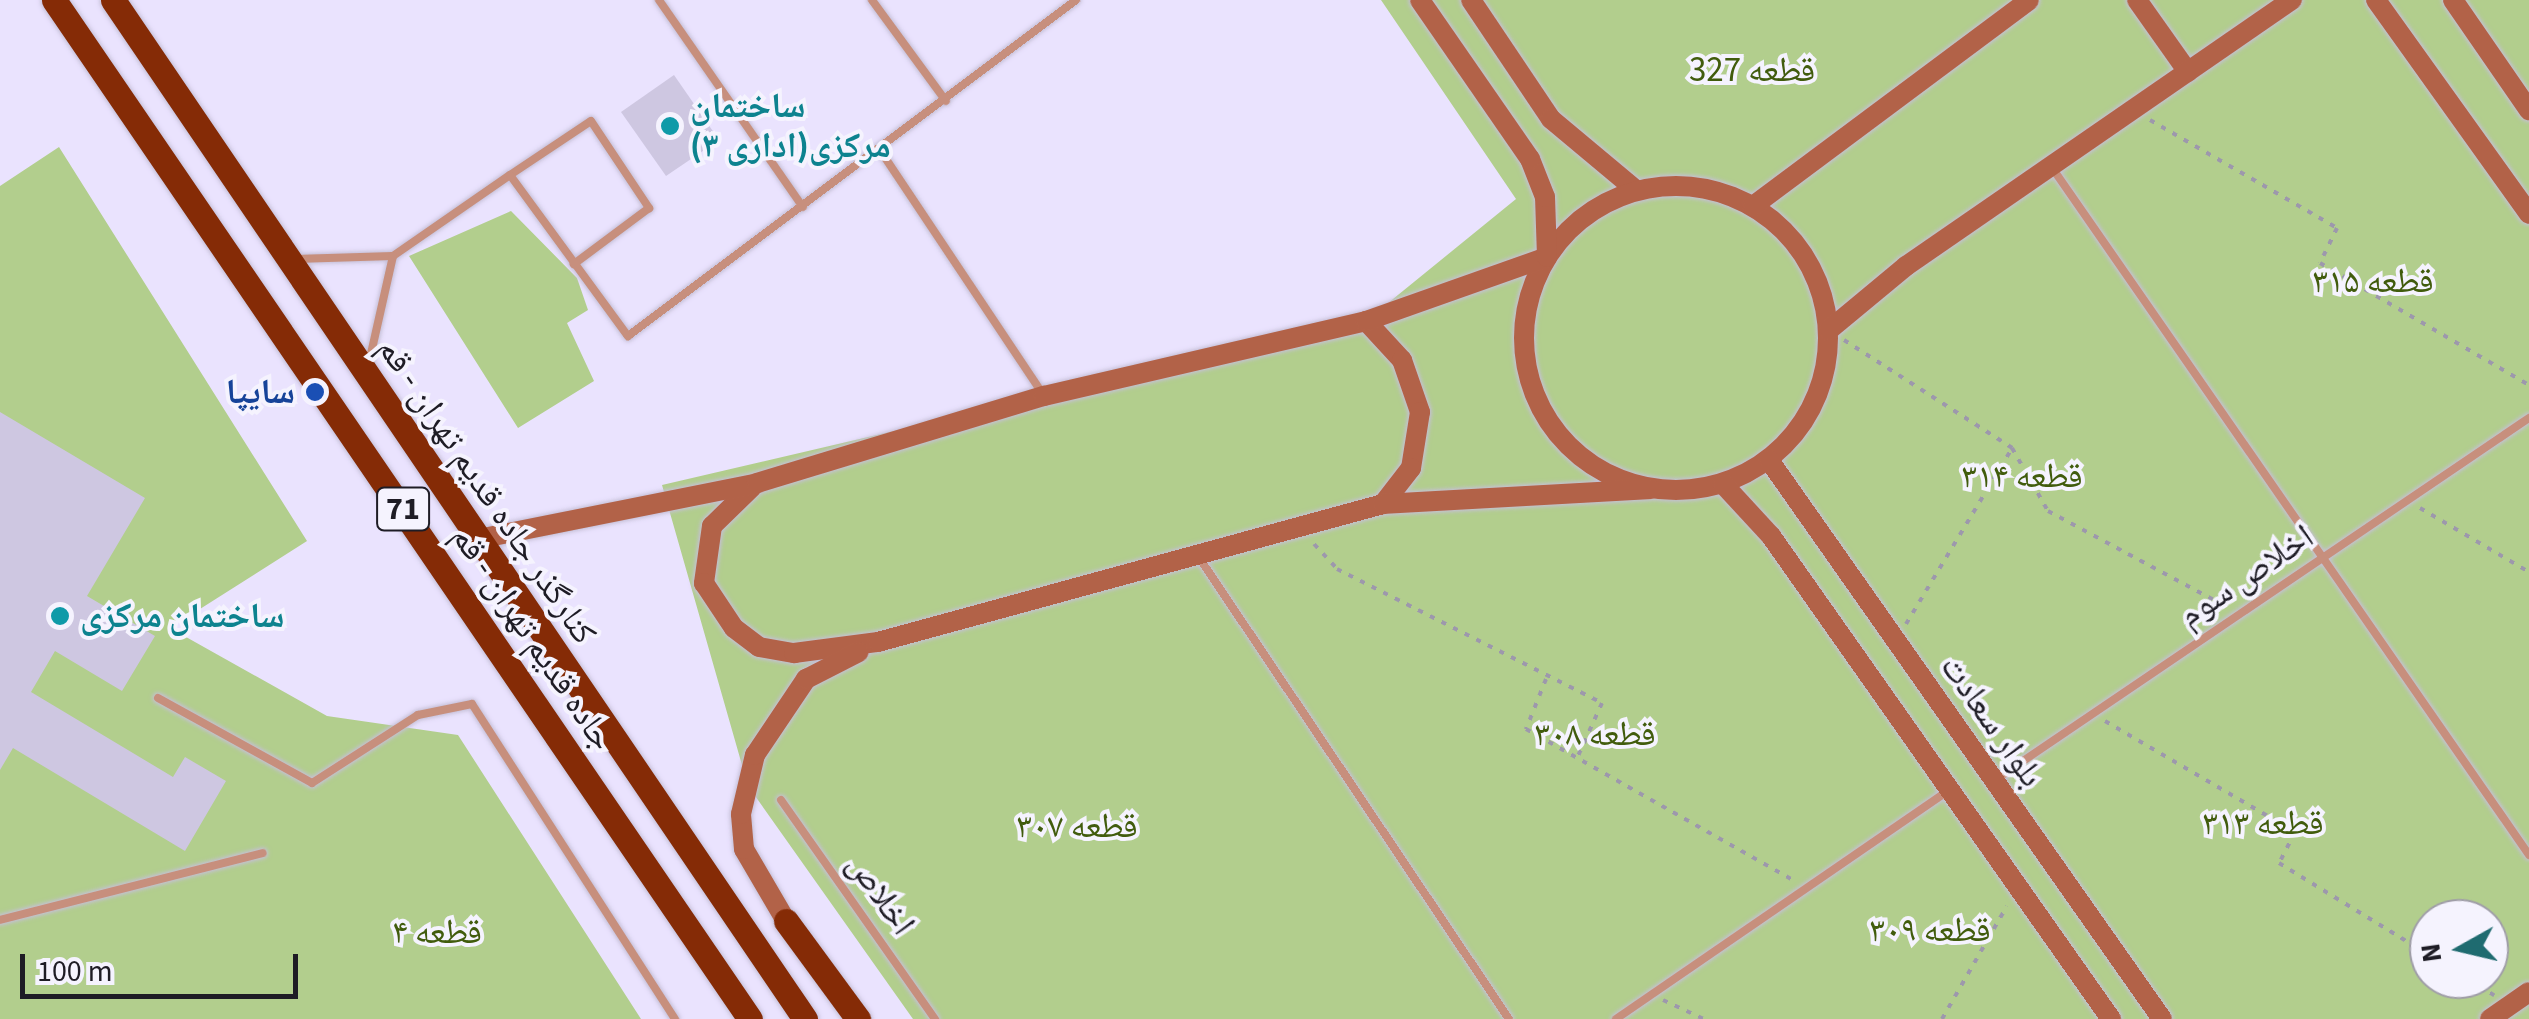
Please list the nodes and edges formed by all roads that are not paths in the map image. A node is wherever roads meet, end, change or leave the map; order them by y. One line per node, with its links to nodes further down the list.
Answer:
1 (54, 0): 51 (highway, جاده قدیم تهران - قم / 71)
2 (113, 0): 25 (highway, کنارگذر جاده قدیم تهران - قم / 71)
3 (660, 0): 21 (lane)
4 (872, 0): 14 (lane)
5 (1076, 0): 14 (lane)
6 (1420, 0): 24 (street)
7 (1472, 0): 19 (street)
8 (2029, 0): 20 (street)
9 (2137, 0): 13 (street)
10 (2292, 0): 13 (street)
11 (2376, 0): 22 (street)
12 (2453, 0): 15 (street)
13 (2188, 72): 17 (street)
14 (946, 101): 16 (lane)
15 (2529, 110)
16 (880, 150): 21 (lane); 30 (lane)
17 (2052, 166): 28 (street); 39 (lane)
18 (510, 175): 23 (lane); 26 (lane); 26 (lane)
19 (1636, 190): 20 (street); 24 (street)
20 (1753, 206): 28 (street)
21 (804, 207): 26 (lane)
22 (2529, 214)
23 (393, 256): 25 (lane); 29 (lane)
24 (1547, 257): 27 (street); 35 (street)
25 (286, 260): 29 (highway, کنارگذر جاده قدیم تهران - قم / 71)
26 (574, 264)
27 (1366, 321): 30 (street); 36 (street)
28 (1828, 330): 32 (street)
29 (366, 376): 37 (highway, کنارگذر جاده قدیم تهران - قم / 71)
30 (1044, 396): 33 (street)
31 (2529, 418): 39 (lane, اخلاص سوم)
32 (1769, 460): 34 (street); 42 (street, بلوار سعادت)
33 (758, 483): 37 (street); 40 (street)
34 (1723, 484): 35 (street); 43 (street)
35 (1652, 489): 36 (street)
36 (1383, 504): 38 (street)
37 (478, 539): 52 (highway, کنارگذر جاده قدیم تهران - قم / 71)
38 (1198, 555): 40 (street); 55 (lane)
39 (2323, 558): 42 (lane, اخلاص سوم); 46 (lane)
40 (878, 642): 48 (street)
41 (158, 698): 50 (lane)
42 (1994, 780): 58 (street, بلوار سعادت)
43 (1950, 790): 56 (lane); 57 (street)
44 (782, 800): 54 (lane, اخلاص)
45 (263, 854): 47 (lane)
46 (2529, 855)
47 (0, 920)
48 (786, 921): 53 (highway)
49 (2529, 992): 59 (street)
50 (675, 1019)
51 (750, 1019)
52 (805, 1019)
53 (858, 1019)
54 (935, 1019)
55 (1510, 1019)
56 (1616, 1019)
57 (2112, 1019)
58 (2162, 1019)
59 (2490, 1019)

